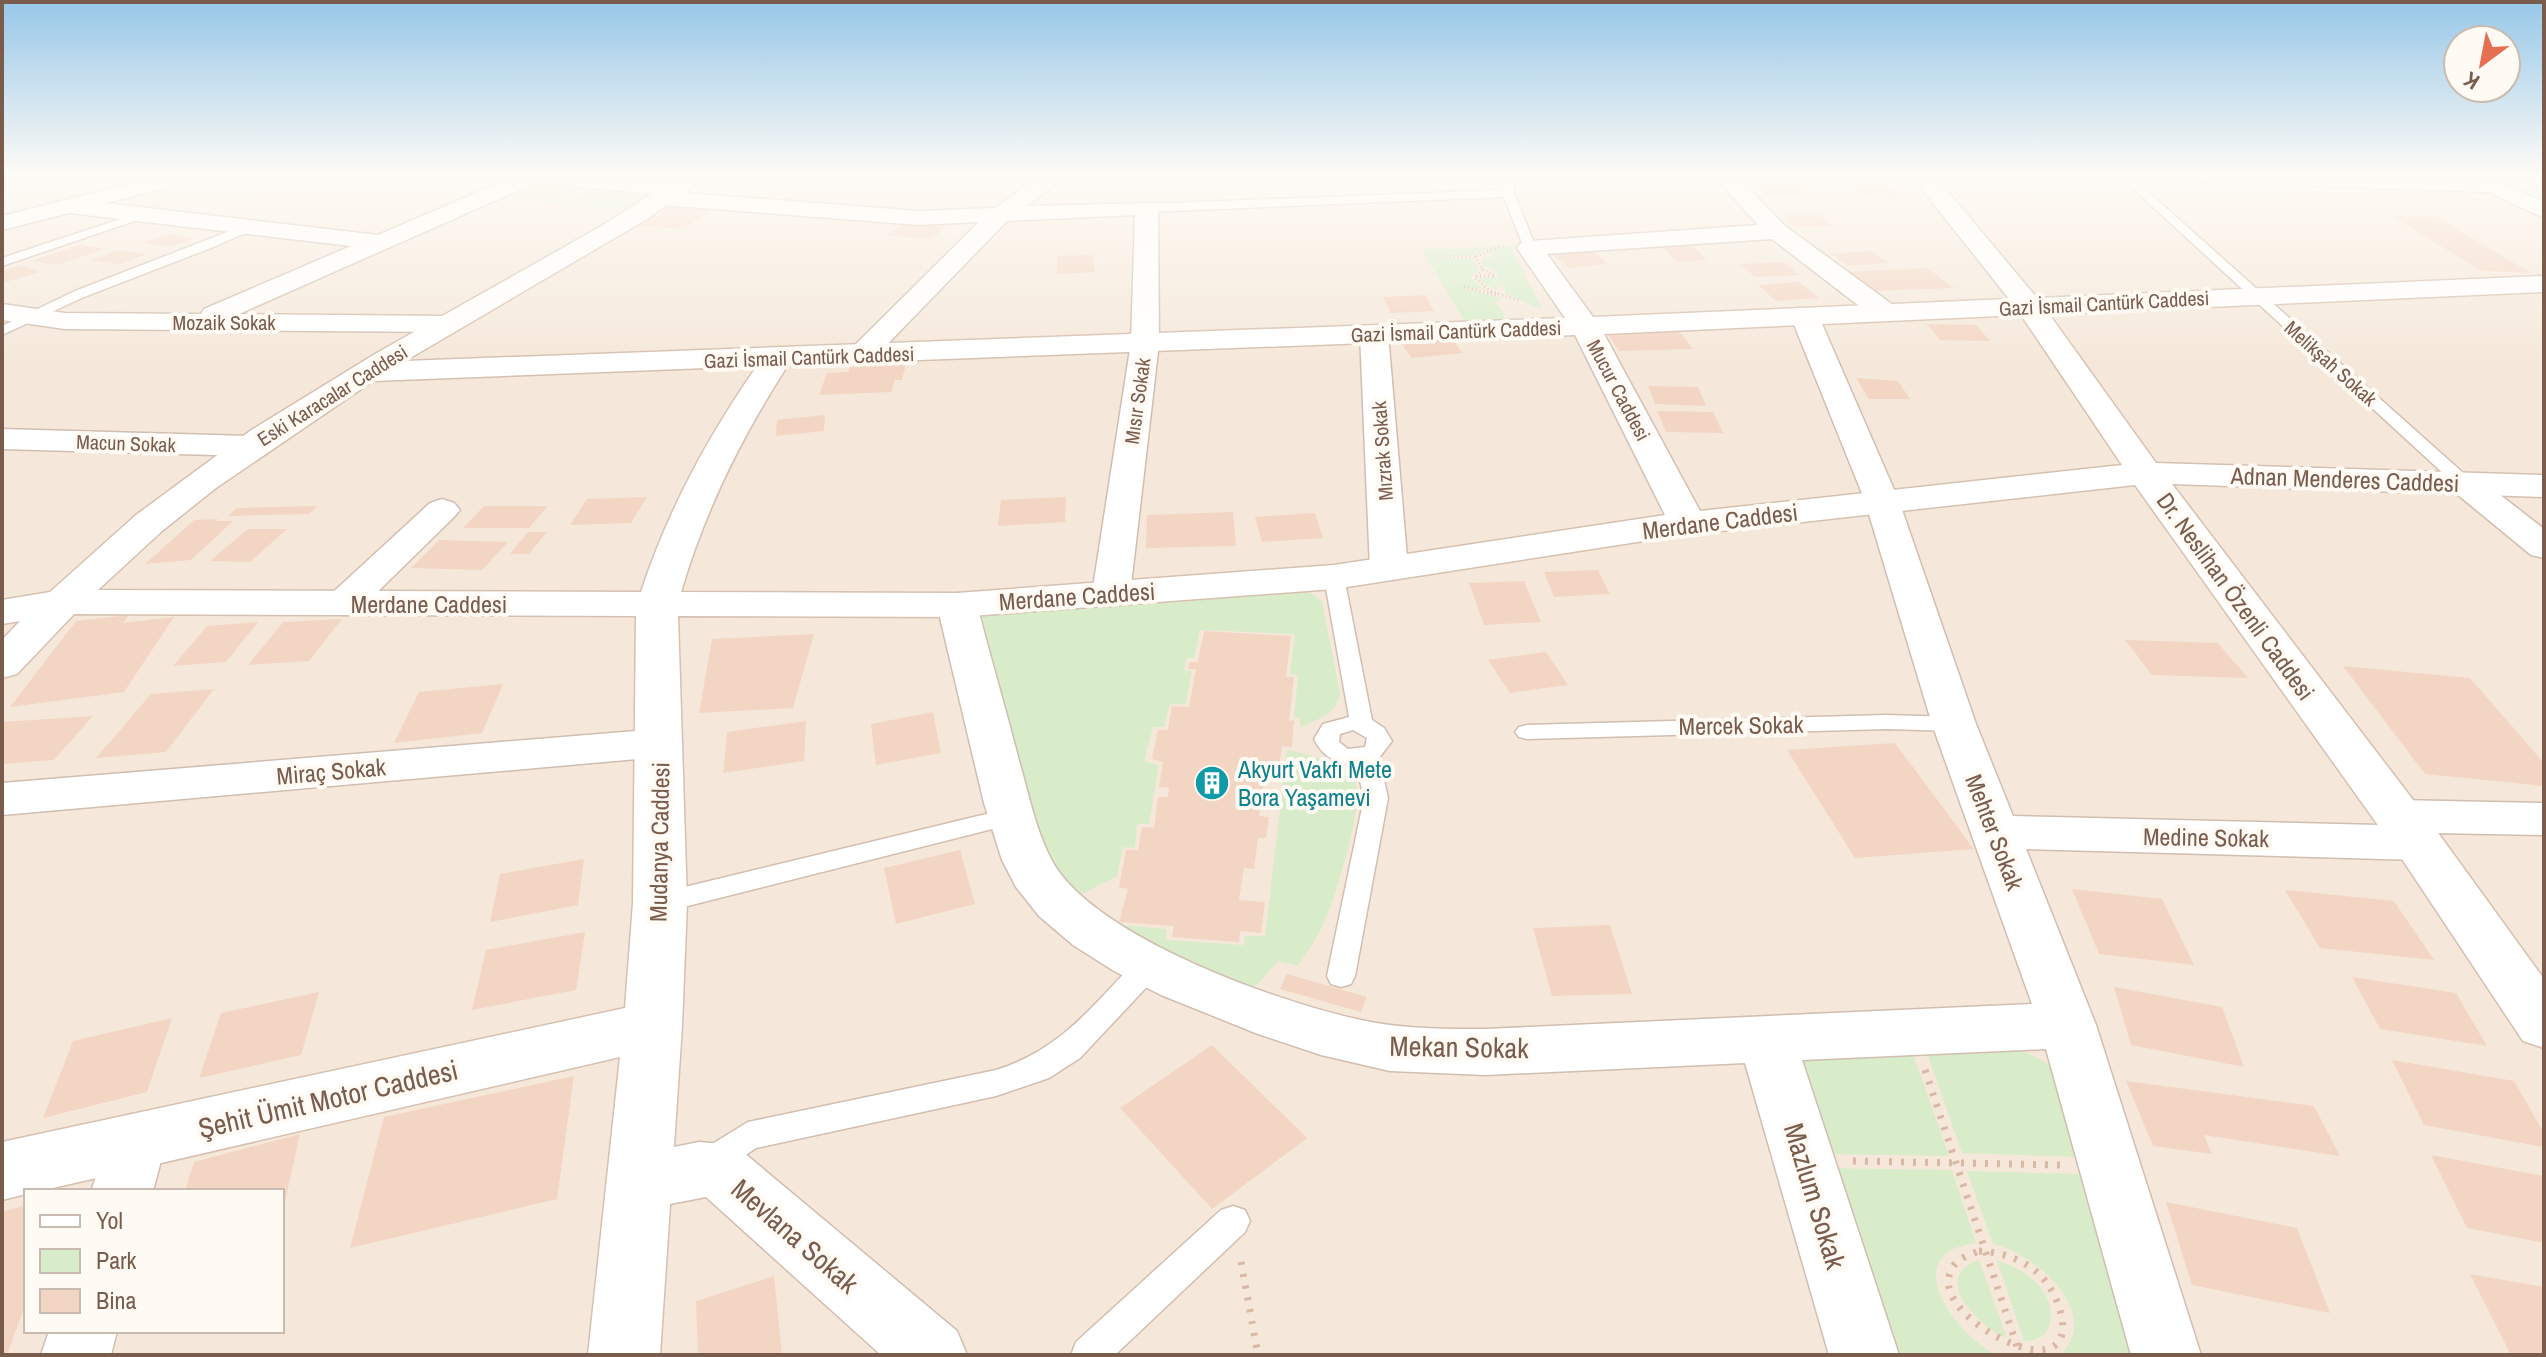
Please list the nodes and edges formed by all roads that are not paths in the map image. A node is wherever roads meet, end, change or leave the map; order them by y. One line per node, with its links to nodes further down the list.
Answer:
1 (78, 237): 15 (lane)
2 (228, 237): 22 (lane)
3 (336, 237): 13 (street)
4 (395, 237): 13 (street)
5 (594, 237): 24 (street, Eski Karacalar Caddesi)
6 (978, 237): 29 (street)
7 (1147, 237): 28 (street, Mısır Sokak)
8 (1513, 237): 14 (lane, Mucur Caddesi)
9 (1673, 237): 14 (street)
10 (1785, 237): 20 (street)
11 (1973, 237): 18 (street, Dr. Neslihan Özenli Caddesi)
12 (2192, 237): 17 (lane, Melikşah Sokak)
13 (382, 243): 23 (street)
14 (1514, 247): 25 (street, Mucur Caddesi)
15 (2, 262)
16 (2544, 284): 17 (street, Gazi İsmail Cantürk Caddesi)
17 (2256, 296): 18 (street, Gazi İsmail Cantürk Caddesi); 35 (lane, Melikşah Sokak)
18 (2030, 307): 20 (street, Gazi İsmail Cantürk Caddesi); 34 (street, Dr. Neslihan Özenli Caddesi)
19 (2, 312): 22 (street, Mozaik Sokak)
20 (1886, 313): 21 (street, Gazi İsmail Cantürk Caddesi)
21 (1805, 317): 25 (street, Gazi İsmail Cantürk Caddesi); 37 (street, Mehter Sokak)
22 (36, 318): 23 (street, Mozaik Sokak); 26 (lane)
23 (199, 322): 24 (street, Mozaik Sokak)
24 (447, 324): 31 (street, Eski Karacalar Caddesi)
25 (1578, 326): 27 (street, Gazi İsmail Cantürk Caddesi); 39 (street, Mucur Caddesi)
26 (2, 331)
27 (1374, 334): 28 (street, Gazi İsmail Cantürk Caddesi); 41 (street, Mızrak Sokak)
28 (1145, 343): 29 (street, Gazi İsmail Cantürk Caddesi); 43 (street, Mısır Sokak)
29 (861, 355): 30 (street, Gazi İsmail Cantürk Caddesi)
30 (778, 358): 31 (street, Gazi İsmail Cantürk Caddesi); 46 (street, Mudanya Caddesi)
31 (368, 372): 33 (street, Eski Karacalar Caddesi)
32 (2, 439): 33 (street, Macun Sokak)
33 (249, 446): 44 (street, Eski Karacalar Caddesi)
34 (2145, 473): 35 (street, Adnan Menderes Caddesi); 37 (street, Merdane Caddesi); 58 (street, Dr. Neslihan Özenli Caddesi)
35 (2464, 483): 36 (street, Adnan Menderes Caddesi); 40 (street, Melikşah Sokak)
36 (2544, 486)
37 (1882, 501): 39 (street, Merdane Caddesi); 51 (street, Mehter Sokak)
38 (442, 510): 45 (street)
39 (1688, 524): 41 (street, Merdane Caddesi)
40 (2544, 547)
41 (1389, 569): 42 (street, Merdane Caddesi)
42 (1334, 577): 43 (street, Merdane Caddesi); 50 (lane)
43 (1111, 594): 47 (street, Merdane Caddesi)
44 (61, 602): 45 (street, Merdane Caddesi); 48 (street, Merdane Caddesi); 49 (street, Eski Karacalar Caddesi)
45 (344, 603): 46 (street, Merdane Caddesi)
46 (657, 605): 47 (street, Merdane Caddesi); 53 (street, Mudanya Caddesi)
47 (957, 605): 56 (street, Mekan Sokak)
48 (2, 612)
49 (2, 665)
50 (1361, 724): 54 (lane); 54 (lane)
51 (1954, 724): 52 (lane, Mercek Sokak); 59 (street, Mehter Sokak)
52 (1527, 732)
53 (660, 743): 55 (street, Miraç Sokak); 60 (street, Mudanya Caddesi)
54 (1366, 755): 62 (lane)
55 (2, 799)
56 (1011, 816): 60 (lane); 61 (street, Mekan Sokak)
57 (2544, 819): 58 (street, Medine Sokak)
58 (2407, 829): 59 (street, Medine Sokak); 63 (street, Dr. Neslihan Özenli Caddesi)
59 (1995, 832): 64 (street, Mehter Sokak)
60 (660, 903): 65 (street, Mudanya Caddesi)
61 (1148, 967): 66 (street, Mekan Sokak); 68 (lane)
62 (1341, 976)
63 (2544, 1024)
64 (2068, 1025): 66 (street, Mekan Sokak); 78 (street, Mehter Sokak)
65 (653, 1026): 67 (street, Şehit Ümit Motor Caddesi); 70 (street, Mudanya Caddesi)
66 (1766, 1038): 77 (street, Mazlum Sokak)
67 (129, 1166): 69 (street, Şehit Ümit Motor Caddesi)
68 (699, 1169): 70 (street); 75 (street, Mevlana Sokak)
69 (2, 1171)
70 (639, 1182): 74 (street, Mudanya Caddesi)
71 (1233, 1221): 76 (lane)
72 (82, 1333): 73 (street)
73 (76, 1355)
74 (624, 1355)
75 (932, 1355)
76 (1089, 1355)
77 (1864, 1355)
78 (2166, 1355)

